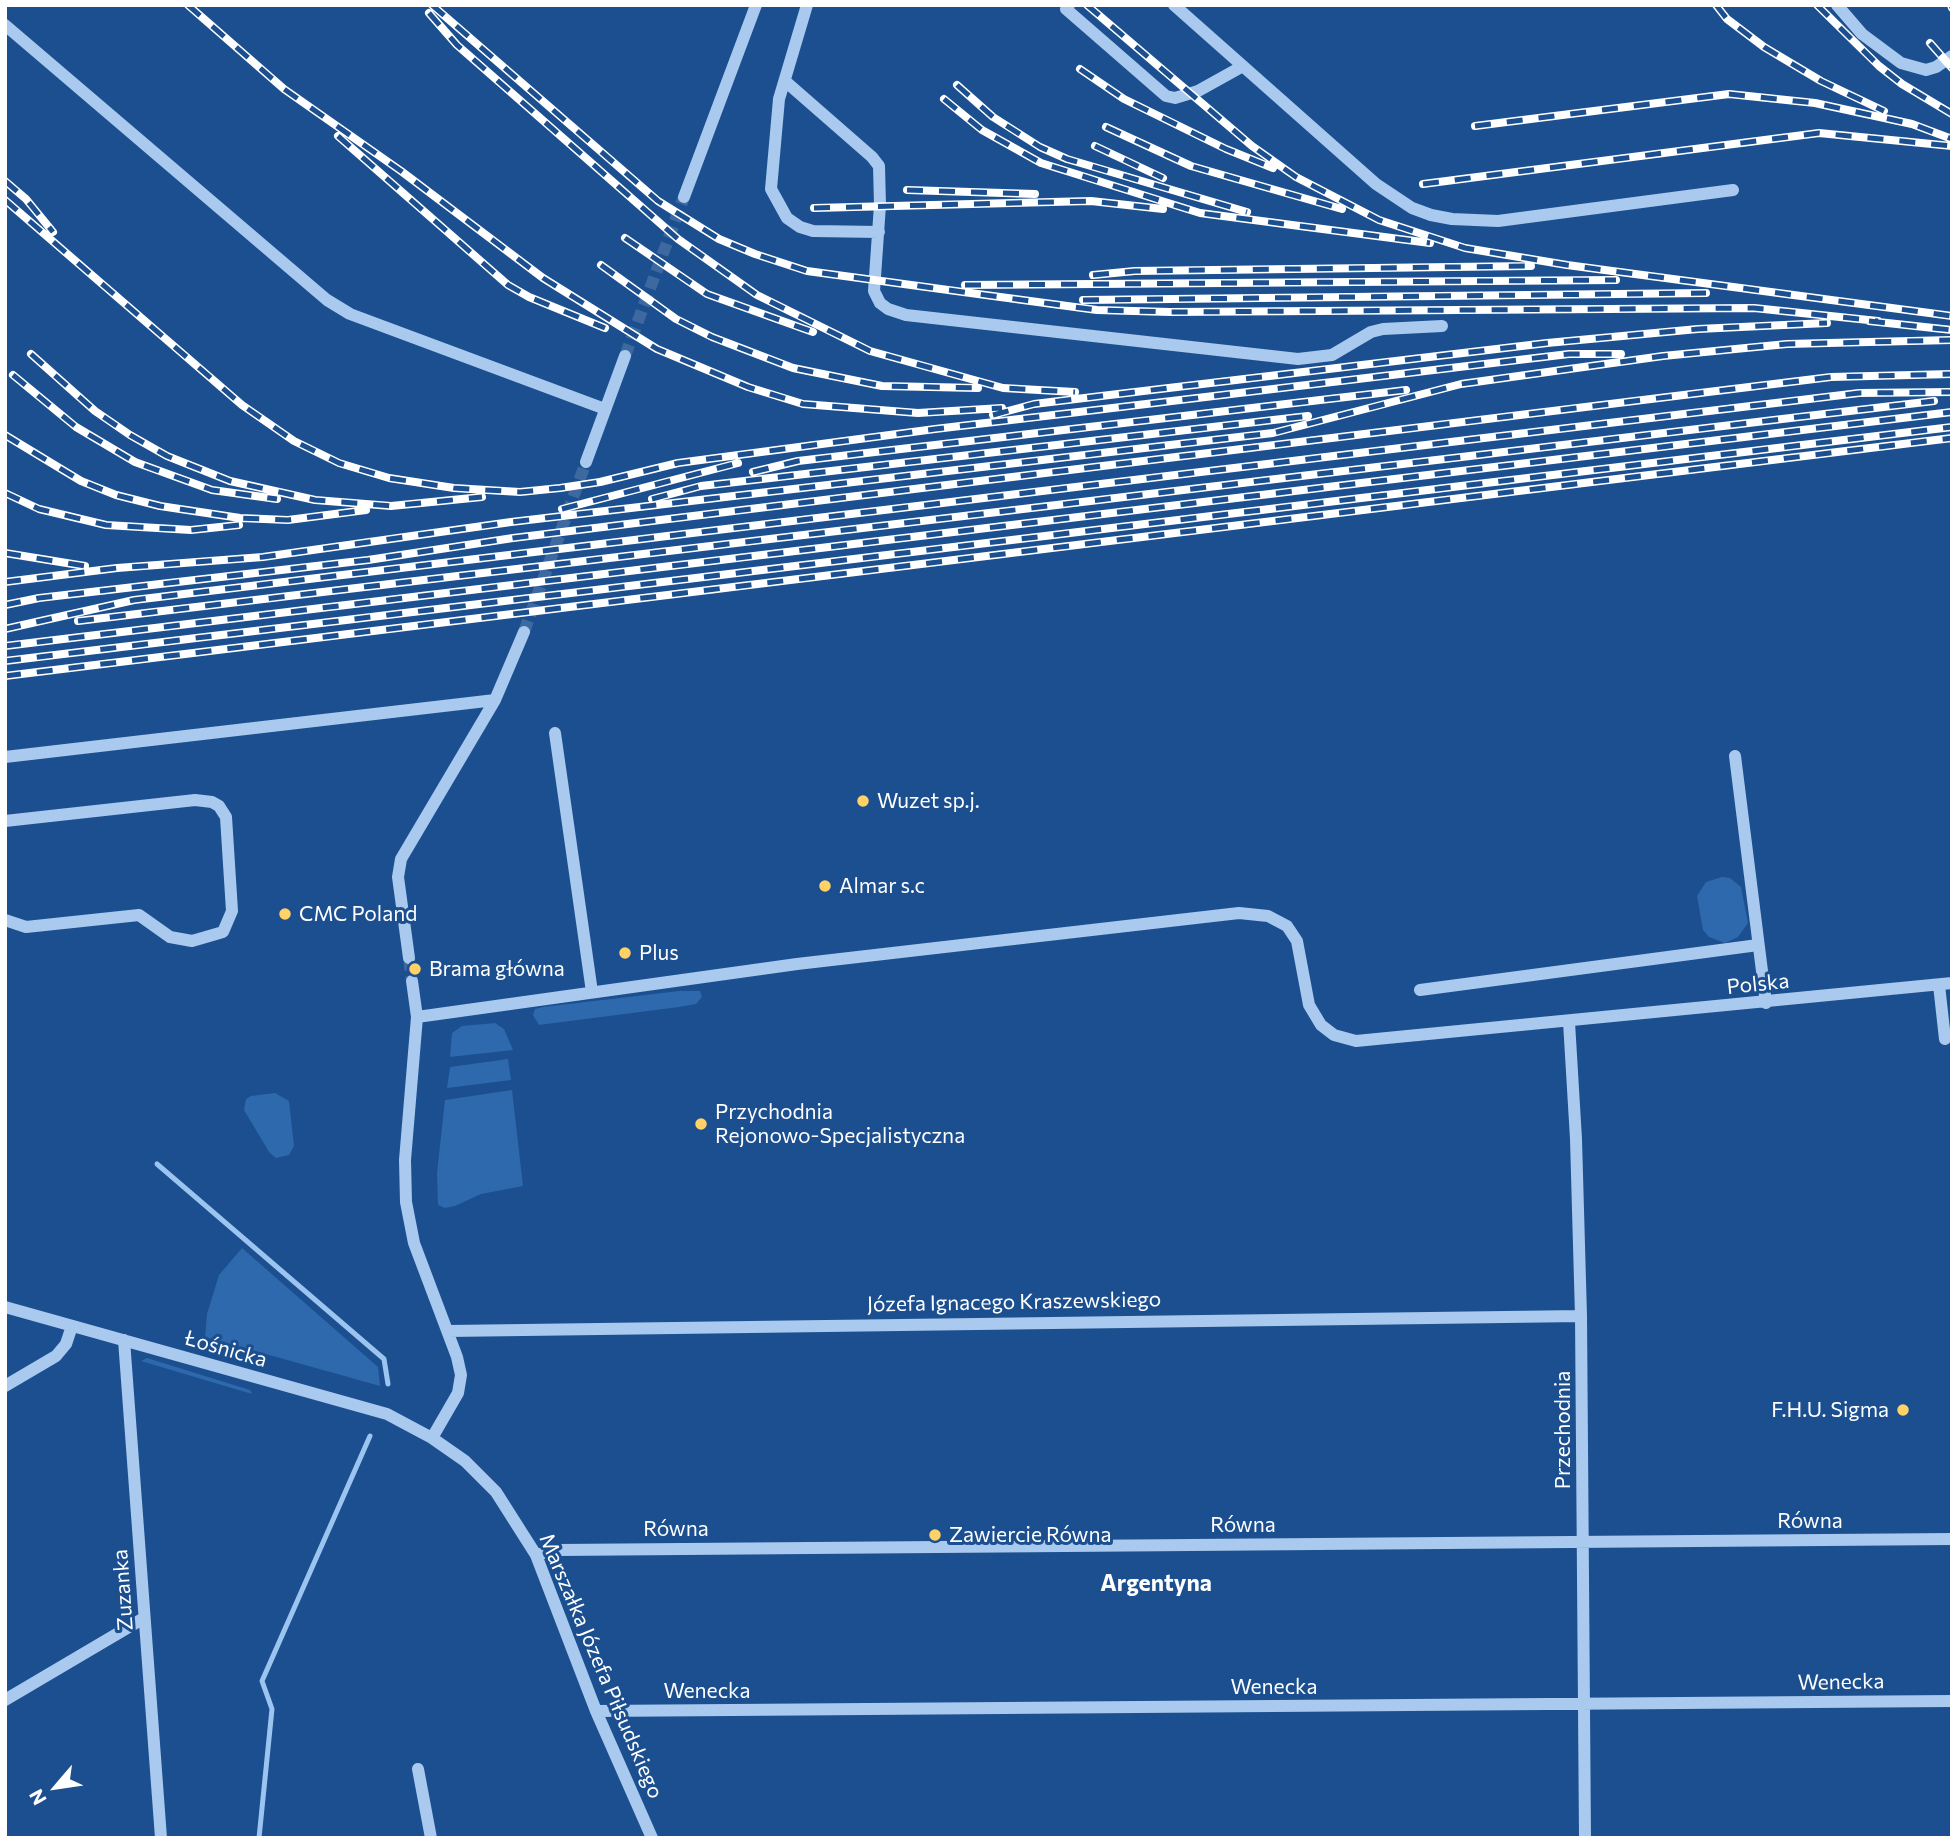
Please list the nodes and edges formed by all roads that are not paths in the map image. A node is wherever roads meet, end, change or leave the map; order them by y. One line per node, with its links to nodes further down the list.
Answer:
1 (756, 5): 11 (street)
2 (807, 5): 9 (street)
3 (1069, 5): 8 (street)
4 (1174, 5): 8 (street)
5 (1837, 5): 7 (street)
6 (5, 25): 15 (street)
7 (1952, 55)
8 (1243, 66): 10 (street)
9 (785, 81): 12 (street); 12 (street)
10 (1733, 190)
11 (684, 197)
12 (879, 232): 13 (street)
13 (1442, 326)
14 (625, 356): 15 (street)
15 (605, 410): 16 (street)
16 (586, 462)
17 (524, 632): 18 (street)
18 (495, 700): 21 (street); 25 (street)
19 (555, 733): 29 (street)
20 (1735, 756): 24 (street)
21 (5, 757)
22 (5, 821): 23 (street)
23 (5, 920)
24 (1758, 945): 28 (street); 30 (street)
25 (409, 958)
26 (412, 981): 31 (street)
27 (1945, 984): 30 (street, Polska); 33 (street)
28 (1420, 990)
29 (592, 992): 31 (street, Polska); 32 (street, Polska)
30 (1766, 1003): 32 (street, Polska)
31 (416, 1017): 37 (street)
32 (1569, 1023): 35 (street, Przechodnia)
33 (1945, 1039)
34 (5, 1307): 36 (street, Łośnicka)
35 (1581, 1316): 37 (street, Józefa Ignacego Kraszewskiego); 42 (street, Przechodnia)
36 (72, 1326): 38 (street, Łośnicka); 39 (street)
37 (448, 1331): 40 (street)
38 (124, 1340): 40 (street, Łośnicka); 44 (street, Zuzanka)
39 (5, 1386)
40 (432, 1438): 43 (street, Marszałka Józefa Piłsudskiego)
41 (1952, 1539): 42 (street, Równa)
42 (1583, 1541): 43 (street, Równa); 47 (street, Przechodnia)
43 (536, 1555): 48 (street, Marszałka Józefa Piłsudskiego)
44 (144, 1618): 45 (street); 50 (street, Zuzanka)
45 (5, 1700)
46 (1952, 1701): 47 (street, Wenecka)
47 (1584, 1704): 48 (street, Wenecka); 53 (street, Przechodnia)
48 (596, 1711): 52 (street, Marszałka Józefa Piłsudskiego)
49 (418, 1769): 51 (street)
50 (160, 1838)
51 (431, 1838)
52 (652, 1838)
53 (1586, 1838)

